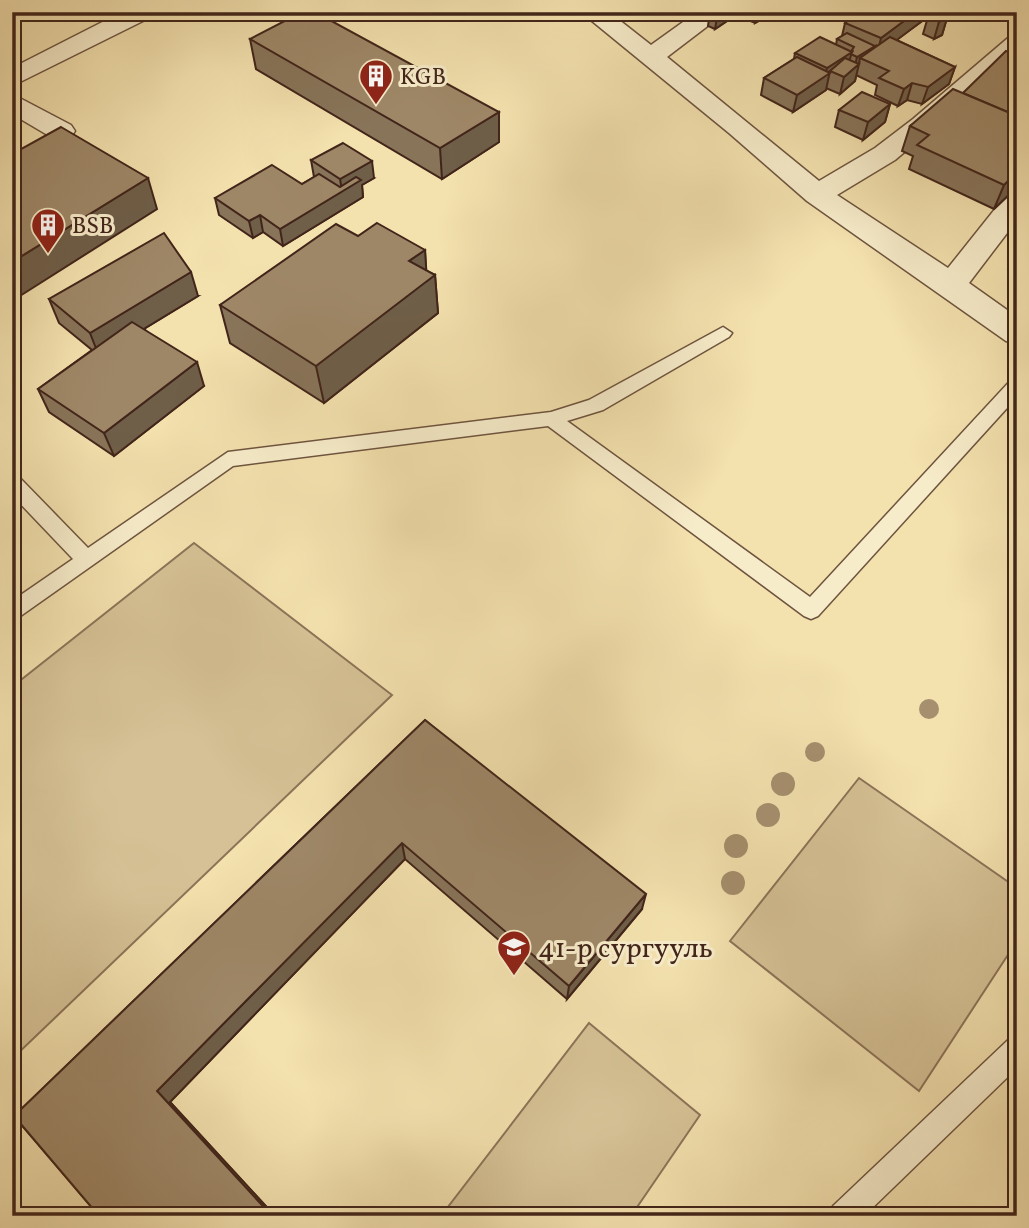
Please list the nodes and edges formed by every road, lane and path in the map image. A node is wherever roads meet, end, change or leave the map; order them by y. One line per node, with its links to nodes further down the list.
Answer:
1 (142, 12): 6 (street)
2 (593, 12): 5 (street)
3 (714, 12): 5 (street)
4 (1017, 43): 9 (street)
5 (652, 56): 9 (street)
6 (12, 78)
7 (12, 102): 8 (street)
8 (52, 136)
9 (817, 195): 11 (street)
10 (1017, 200): 11 (street)
11 (951, 285): 13 (street)
12 (723, 333): 15 (lane)
13 (1017, 333)
14 (1017, 385): 15 (lane)
15 (551, 419): 17 (lane)
16 (12, 482): 17 (lane)
17 (87, 560): 18 (lane)
18 (12, 613)
19 (1017, 1049): 20 (lane)
20 (843, 1216)

